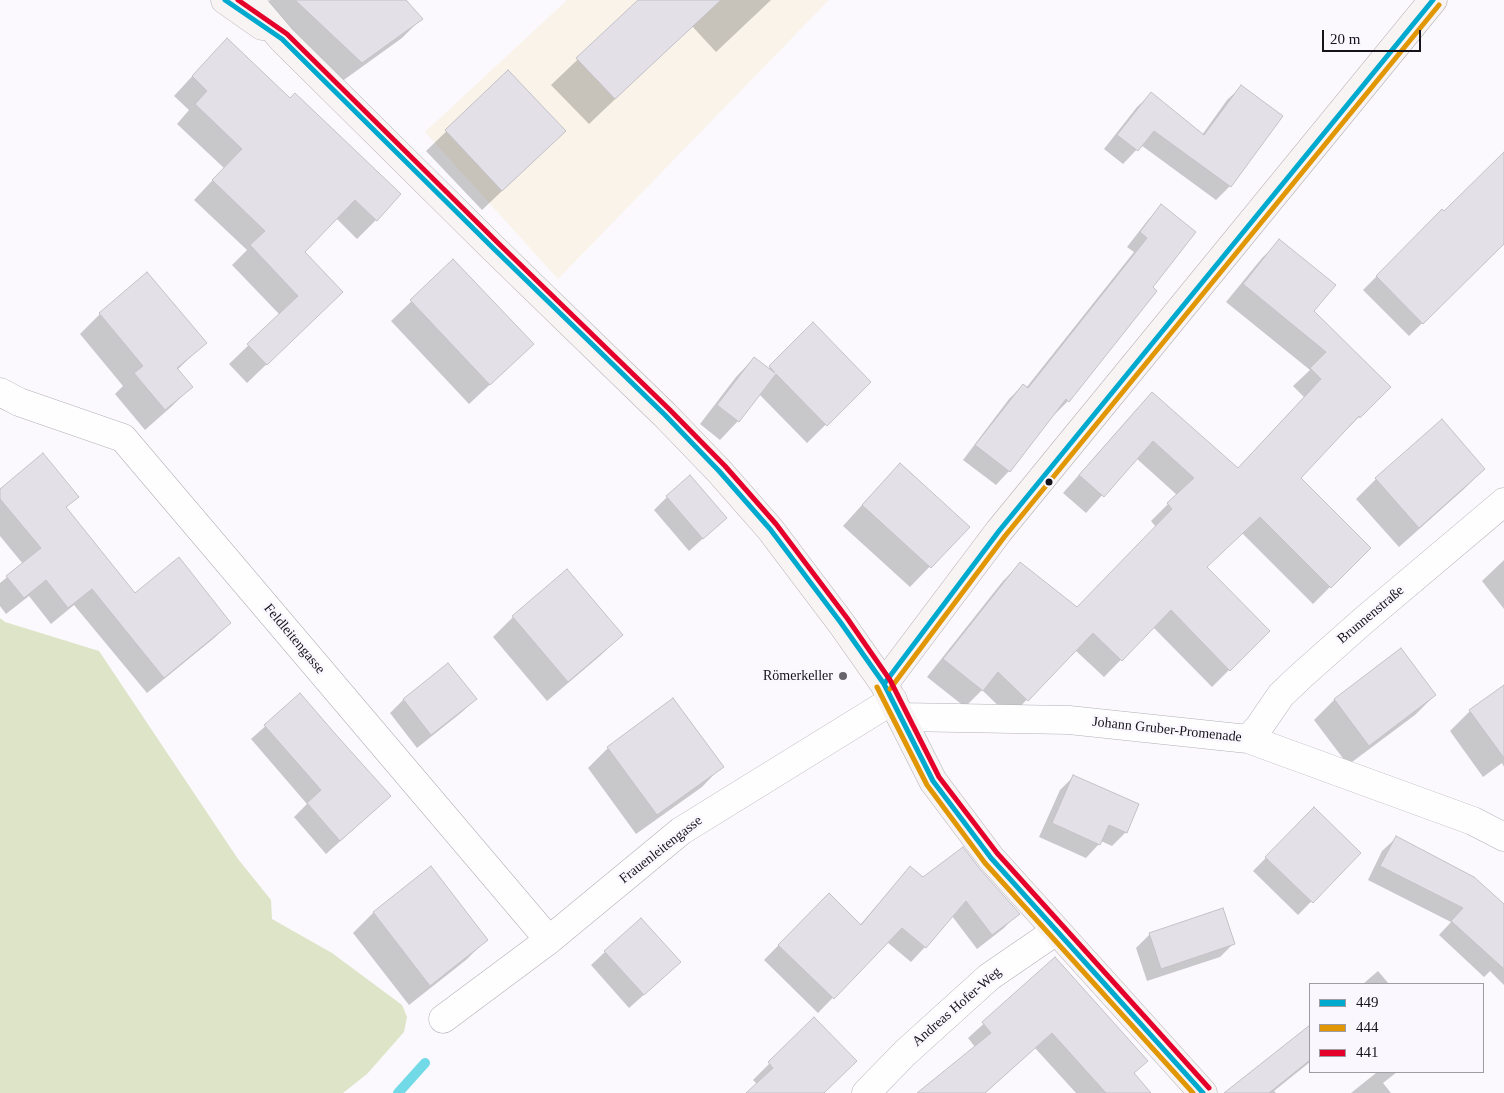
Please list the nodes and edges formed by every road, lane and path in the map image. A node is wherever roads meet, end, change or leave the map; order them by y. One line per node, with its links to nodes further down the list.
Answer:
1 (225, 0): 4 (main road)
2 (249, 0): 4 (main road)
3 (1432, 0): 7 (main road)
4 (282, 39): 7 (main road)
5 (0, 392): 11 (street, Feldleitengasse)
6 (1504, 502): 8 (street, Brunnenstraße)
7 (893, 700): 8 (street, Johann Gruber-Promenade); 10 (main road); 11 (street, Frauenleitengasse)
8 (1248, 739): 9 (street, Johann Gruber-Promenade)
9 (1504, 837)
10 (1056, 931): 13 (street, Andreas Hofer-Weg); 14 (main road)
11 (550, 940): 12 (street, Frauenleitengasse)
12 (443, 1019)
13 (866, 1093)
14 (1203, 1093)

